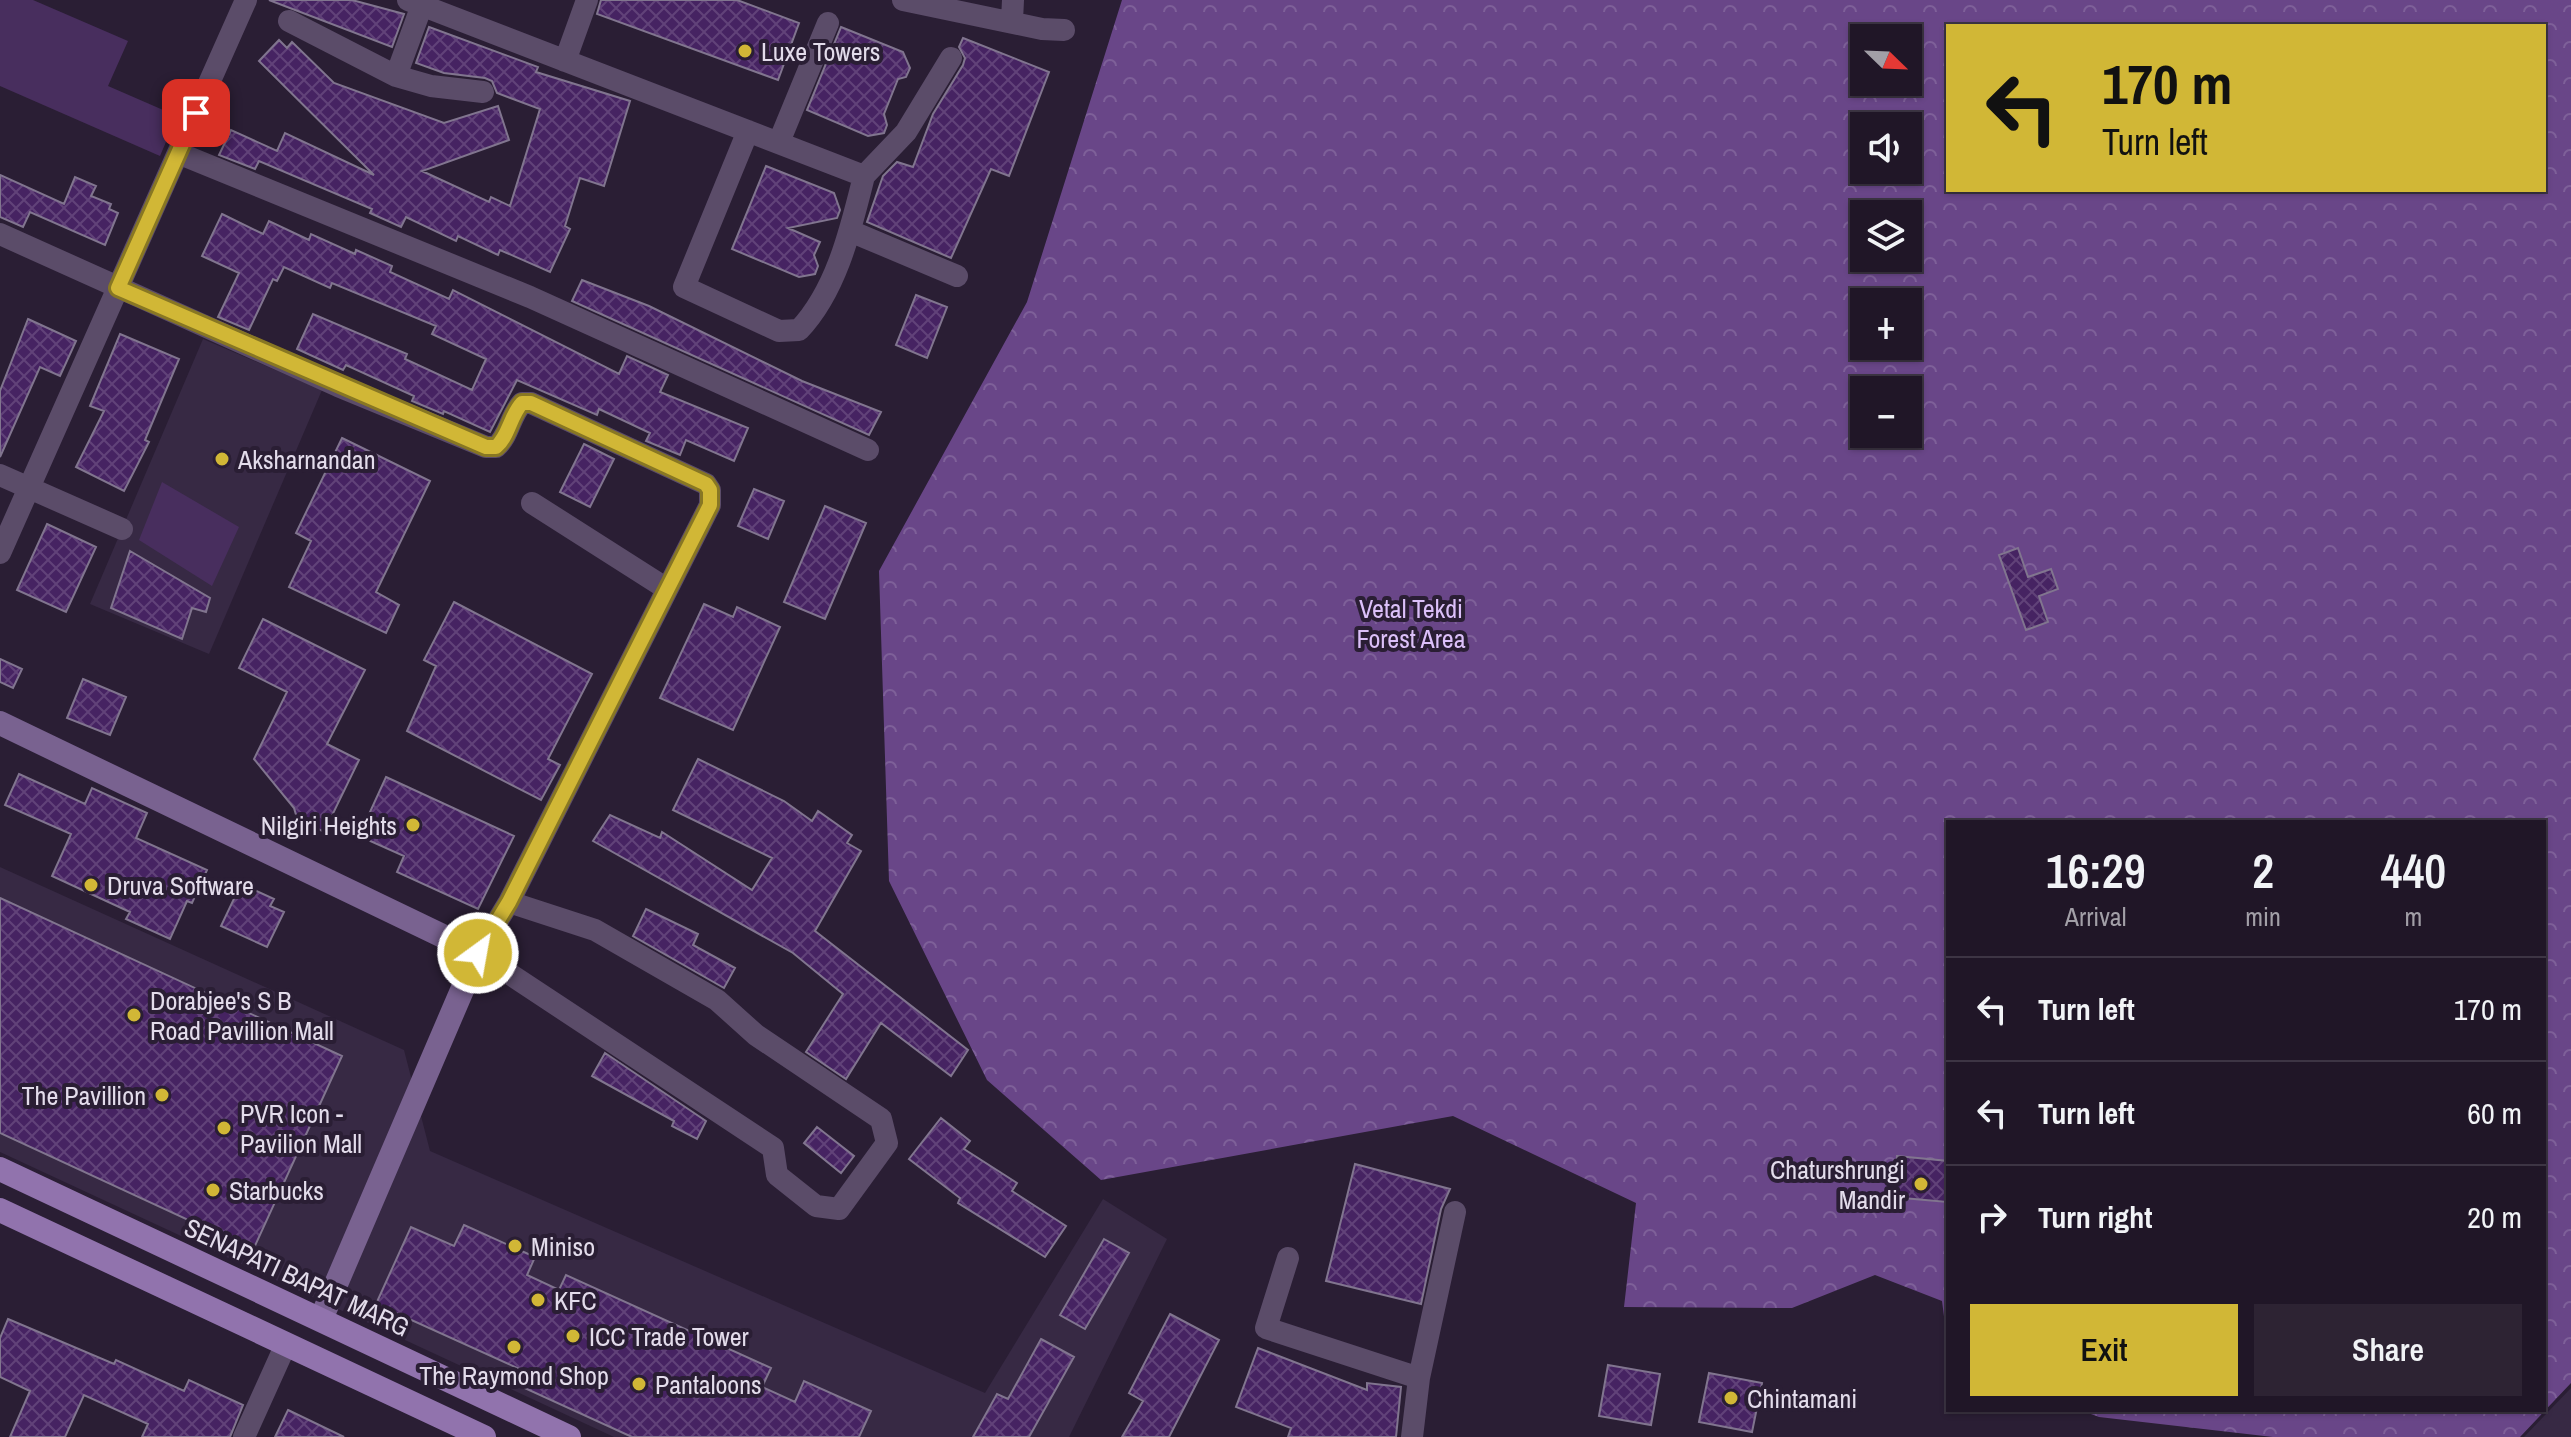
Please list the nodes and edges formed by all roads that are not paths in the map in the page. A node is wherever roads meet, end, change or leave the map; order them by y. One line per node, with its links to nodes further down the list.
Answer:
1 (246, 0): 15 (street)
2 (587, 0): 10 (street)
3 (903, 0): 5 (street)
4 (415, 3): 10 (street); 11 (street)
5 (1012, 11): 8 (street)
6 (289, 21): 11 (street)
7 (828, 23): 14 (street)
8 (1064, 30)
9 (951, 58): 16 (street)
10 (565, 61): 13 (street)
11 (396, 76): 12 (street)
12 (483, 92)
13 (748, 131): 14 (street); 17 (street)
14 (779, 142): 16 (street)
15 (178, 153): 20 (street); 21 (street)
16 (864, 176): 17 (street)
17 (850, 231): 19 (street)
18 (0, 234): 20 (street)
19 (957, 276)
20 (118, 288): 23 (street); 27 (street)
21 (868, 450)
22 (0, 475): 23 (street)
23 (29, 488): 25 (street); 26 (street)
24 (532, 503): 27 (street)
25 (122, 529)
26 (0, 553)
27 (667, 589): 29 (street)
28 (0, 723): 30 (street)
29 (509, 902): 30 (street); 30 (street)
30 (478, 953): 35 (street)
31 (0, 1169): 35 (main road, SENAPATI BAPAT MARG)
32 (0, 1210): 36 (main road)
33 (1455, 1212): 37 (street)
34 (1288, 1258): 37 (street)
35 (321, 1319): 40 (main road, SENAPATI BAPAT MARG)
36 (286, 1344): 38 (street); 39 (main road)
37 (1419, 1378): 41 (street)
38 (244, 1437)
39 (484, 1437)
40 (569, 1437)
41 (1412, 1437)

